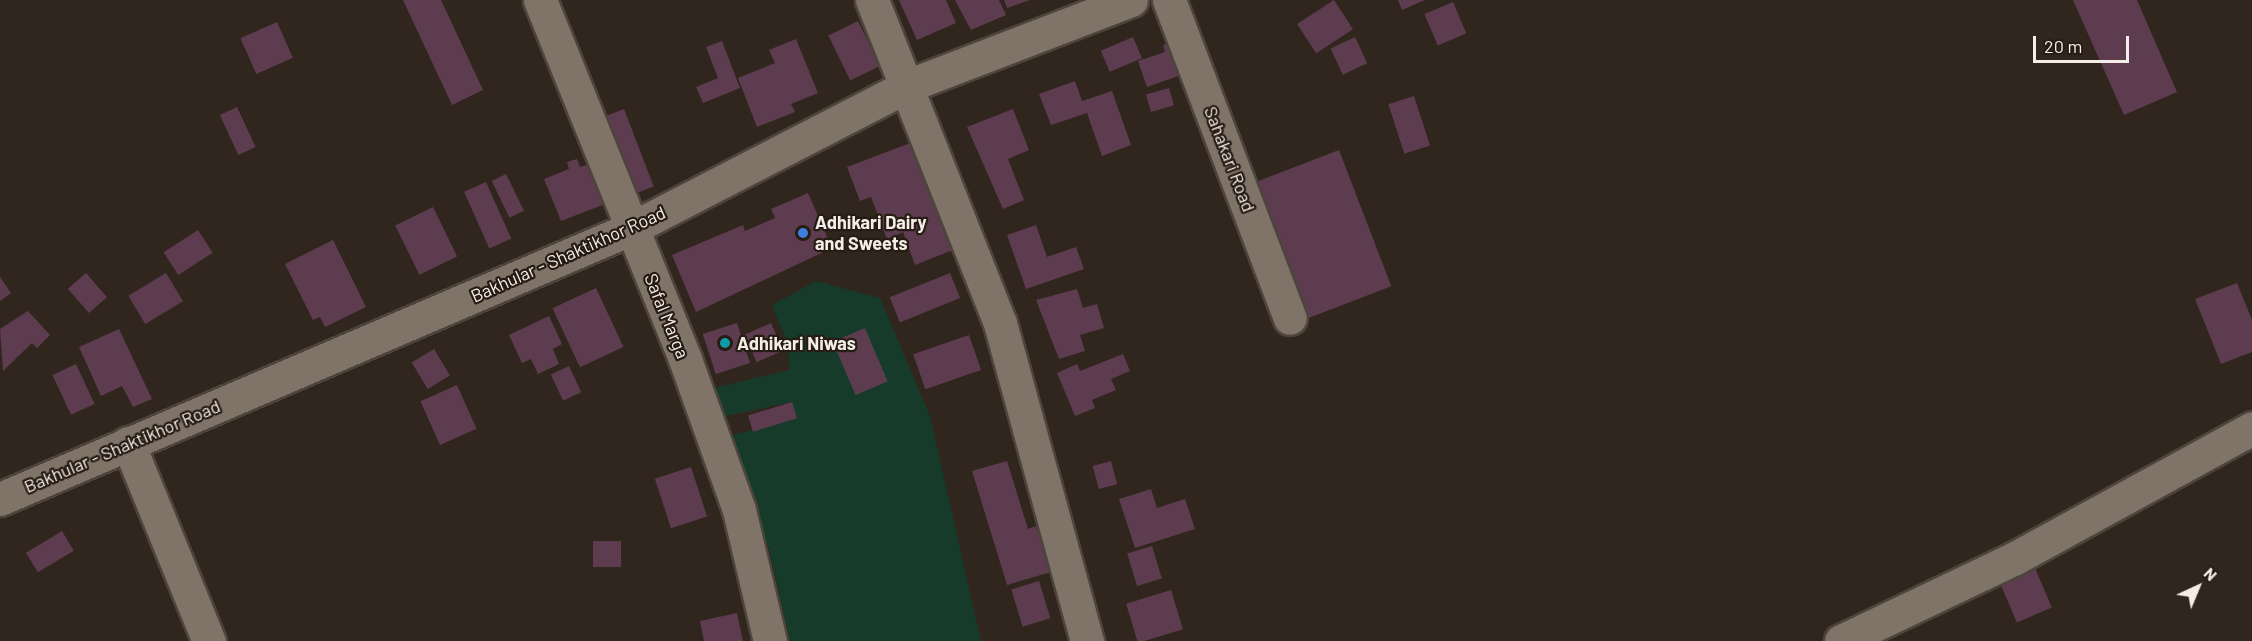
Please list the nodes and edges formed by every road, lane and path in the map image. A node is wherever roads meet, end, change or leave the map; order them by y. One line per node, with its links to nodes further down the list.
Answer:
1 (540, 0): 6 (street, Safal Marga)
2 (872, 0): 5 (street)
3 (1131, 0): 5 (street, Bakhular - Shaktikhor Road)
4 (1169, 0): 7 (street, Sahakari Road)
5 (907, 86): 6 (street, Bakhular - Shaktikhor Road); 13 (street)
6 (630, 229): 9 (street, Bakhular - Shaktikhor Road); 12 (street, Safal Marga)
7 (1290, 318)
8 (2252, 428): 14 (street)
9 (128, 443): 10 (street, Bakhular - Shaktikhor Road); 11 (street)
10 (0, 499)
11 (209, 641)
12 (770, 641)
13 (1087, 641)
14 (1841, 641)

